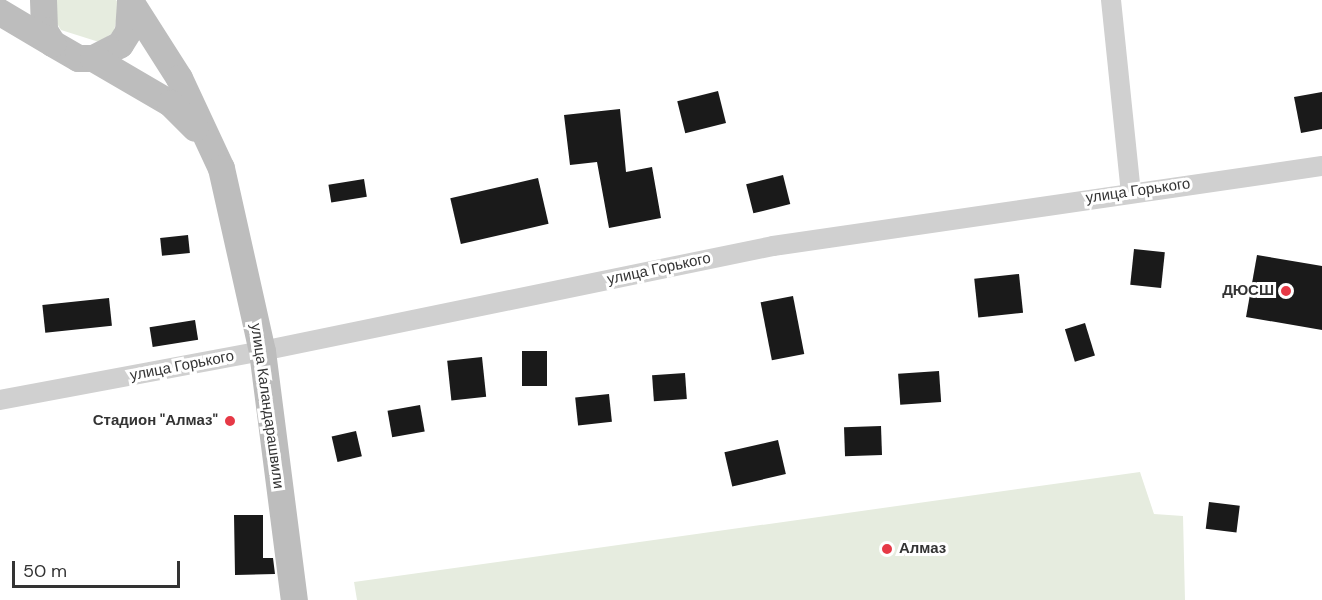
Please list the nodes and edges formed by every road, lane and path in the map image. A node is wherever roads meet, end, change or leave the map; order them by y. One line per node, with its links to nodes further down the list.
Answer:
1 (43, 0): 5 (main road)
2 (1111, 0): 9 (street)
3 (130, 1): 6 (main road); 7 (main road, улица Каландарашвили)
4 (0, 12): 5 (main road, улица Каландарашвили)
5 (52, 43): 6 (main road, улица Каландарашвили)
6 (93, 58): 7 (main road, улица Каландарашвили)
7 (212, 145): 10 (main road, улица Каландарашвили)
8 (1322, 166): 9 (street, улица Горького)
9 (1131, 192): 10 (street, улица Горького)
10 (262, 351): 11 (street, улица Горького); 12 (main road, улица Каландарашвили)
11 (0, 400)
12 (294, 600)

